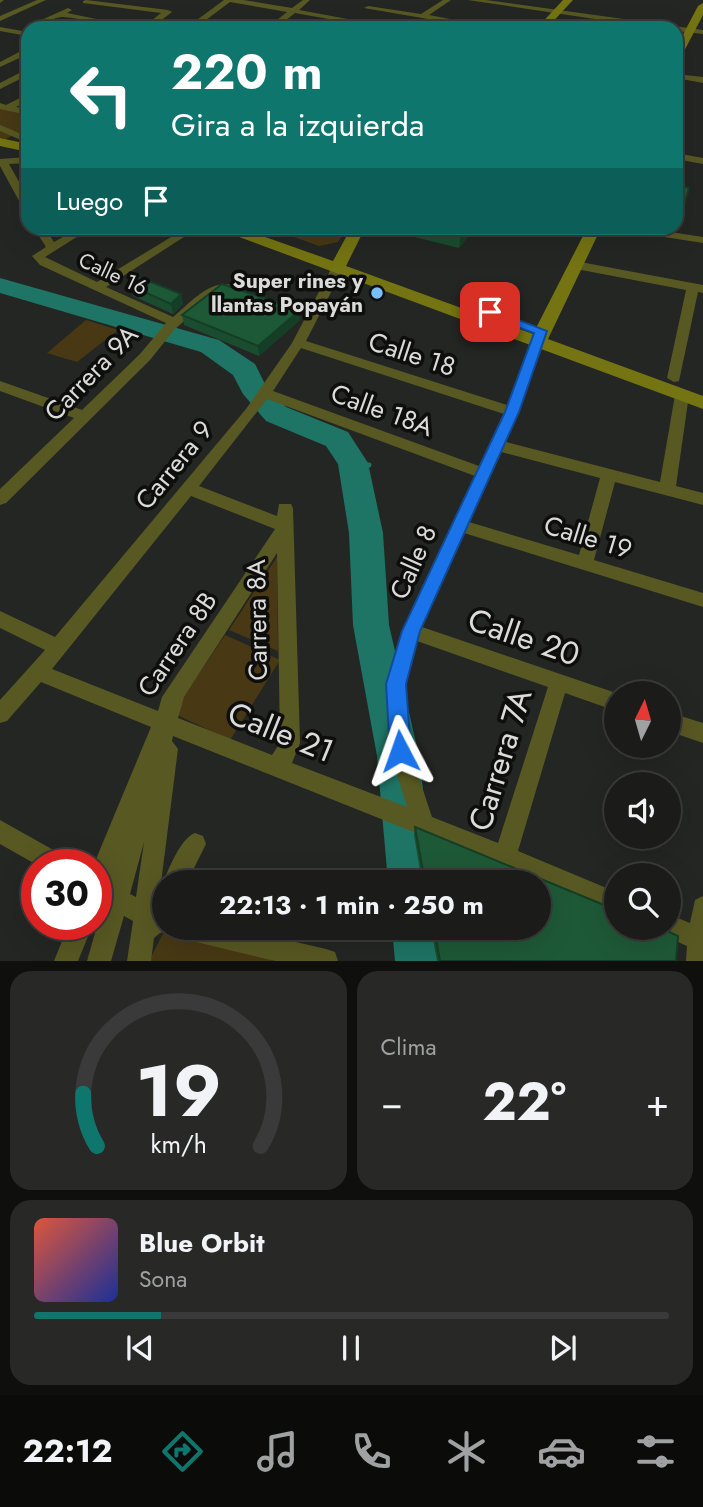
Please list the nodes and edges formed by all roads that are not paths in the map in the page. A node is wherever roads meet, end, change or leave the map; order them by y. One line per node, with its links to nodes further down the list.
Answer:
1 (43, 0): 16 (street)
2 (167, 0): 19 (street)
3 (229, 0): 20 (street); 30 (street)
4 (307, 0): 20 (street)
5 (377, 0): 17 (street)
6 (388, 0): 18 (street)
7 (447, 0): 24 (street)
8 (477, 0): 13 (street)
9 (526, 0): 15 (street)
10 (568, 0): 22 (main road)
11 (0, 1): 16 (street)
12 (87, 1): 19 (street); 23 (street)
13 (502, 4): 15 (street); 21 (street)
14 (703, 6): 42 (main road)
15 (520, 7): 22 (street)
16 (27, 8): 26 (street)
17 (369, 8): 18 (street); 33 (street)
18 (378, 9): 24 (street); 34 (street)
19 (152, 10): 29 (street)
20 (293, 10): 31 (street); 32 (street)
21 (494, 11)
22 (556, 12): 37 (main road); 38 (street)
23 (60, 14): 27 (street); 28 (street)
24 (423, 16): 35 (street)
25 (486, 18): 36 (street)
26 (0, 19): 39 (street)
27 (47, 21)
28 (92, 21)
29 (156, 21)
30 (200, 21)
31 (280, 21)
32 (344, 21)
33 (360, 21)
34 (362, 21)
35 (454, 21)
36 (483, 21)
37 (548, 21)
38 (622, 21)
39 (21, 27)
40 (0, 29): 44 (street)
41 (683, 29): 42 (street)
42 (689, 30): 45 (street); 47 (main road)
43 (21, 31): 44 (street)
44 (17, 32): 46 (street)
45 (703, 32)
46 (0, 40)
47 (683, 42)
48 (21, 55): 49 (street)
49 (0, 66): 50 (street)
50 (21, 72)
51 (21, 77): 54 (street)
52 (683, 77): 53 (street)
53 (703, 80)
54 (0, 86)
55 (21, 100): 56 (street)
56 (4, 107)
57 (0, 128): 58 (street)
58 (11, 147): 61 (street)
59 (683, 157): 60 (street)
60 (703, 160)
61 (21, 181)
62 (44, 235): 71 (street, Calle 16)
63 (72, 235): 71 (street)
64 (182, 235): 74 (street)
65 (250, 235): 72 (main road)
66 (277, 235): 72 (main road)
67 (354, 235): 72 (main road, Carrera 9)
68 (590, 235): 73 (main road)
69 (670, 235): 70 (street)
70 (703, 240)
71 (51, 246): 74 (street, Calle 16)
72 (340, 263): 78 (main road); 79 (street, Carrera 9)
73 (575, 265): 75 (street); 78 (main road)
74 (96, 288): 77 (street, Calle 16)
75 (698, 288): 80 (street)
76 (246, 293): 77 (street, Carrera 9A)
77 (172, 325): 87 (street, Carrera 9A)
78 (539, 336): 80 (main road); 84 (main road); 86 (street, Calle 8)
79 (298, 343): 83 (street, Carrera 9); 86 (street, Calle 18)
80 (674, 378): 82 (main road)
81 (0, 386): 87 (street)
82 (703, 389)
83 (265, 393): 89 (street, Calle 18A); 91 (street, Carrera 9)
84 (682, 395): 85 (main road); 92 (street)
85 (703, 403)
86 (512, 412): 88 (street, Calle 8)
87 (84, 416): 93 (street, Carrera 9A)
88 (496, 445): 89 (street, Calle 8); 90 (street)
89 (482, 473): 96 (street, Calle 8)
90 (609, 475): 92 (street); 97 (street)
91 (190, 489): 95 (street); 101 (street, Carrera 9)
92 (667, 489): 94 (street)
93 (3, 492)
94 (703, 499)
95 (285, 517): 104 (street, Carrera 8B); 110 (street, Carrera 8A)
96 (458, 525): 97 (street, Calle 19); 100 (street, Calle 8)
97 (585, 564): 98 (street, Calle 19)
98 (703, 600)
99 (0, 619): 101 (street)
100 (411, 631): 103 (street, Calle 20); 111 (street, Calle 8)
101 (58, 648): 102 (street, Carrera 9)
102 (38, 672): 106 (street, Carrera 9); 107 (street, Calle 21)
103 (559, 682): 105 (street, Calle 20); 116 (street, Carrera 7A)
104 (175, 694): 107 (street, Carrera 8B); 115 (street); 129 (street); 131 (street)
105 (604, 698)
106 (0, 714)
107 (158, 720): 110 (street, Calle 21)
108 (681, 725): 109 (street)
109 (703, 733)
110 (274, 766): 111 (street, Calle 21)
111 (416, 821): 116 (street, Calle 21)
112 (0, 831): 114 (street)
113 (195, 844): 117 (street)
114 (31, 849)
115 (112, 849)
116 (505, 857): 119 (street, Calle 21)
117 (181, 870)
118 (112, 894): 121 (street)
119 (604, 899)
120 (703, 908): 126 (street)
121 (152, 910)
122 (152, 929): 130 (street)
123 (681, 935): 126 (street)
124 (75, 940): 128 (street)
125 (237, 940): 127 (street)
126 (700, 947)
127 (318, 960)
128 (66, 961)
129 (99, 961)
130 (133, 961)
131 (139, 961)

